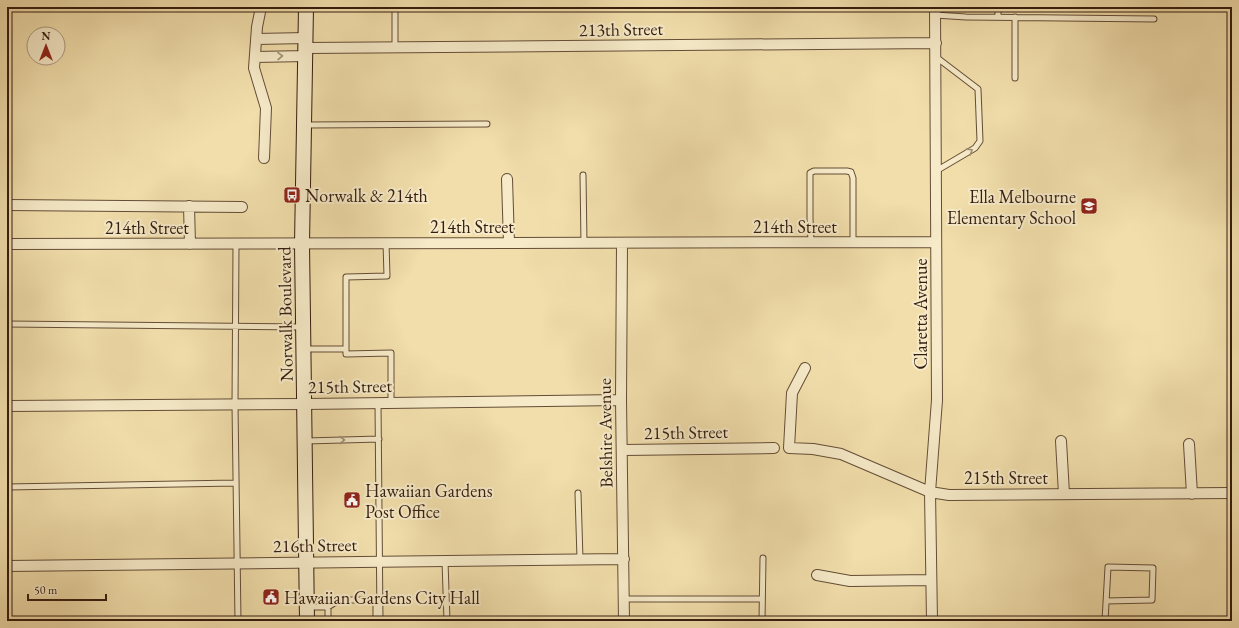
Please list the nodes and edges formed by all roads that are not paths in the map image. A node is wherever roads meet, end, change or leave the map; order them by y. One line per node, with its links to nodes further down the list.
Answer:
1 (261, 7): 9 (street)
2 (306, 7): 11 (main road, Norwalk Boulevard)
3 (395, 7): 12 (lane)
4 (998, 7): 6 (lane)
5 (935, 11): 6 (lane); 10 (street, Claretta Avenue)
6 (998, 17): 7 (lane)
7 (1015, 17): 8 (lane); 15 (lane)
8 (1154, 18)
9 (256, 39): 11 (street); 13 (street)
10 (936, 43): 12 (street, 213th Street); 14 (street, Claretta Avenue)
11 (306, 47): 12 (street, 213th Street); 13 (street, one-way to 11); 17 (main road, Norwalk Boulevard)
12 (395, 48)
13 (255, 57): 18 (street)
14 (936, 57): 19 (street, Claretta Avenue); 19 (lane, one-way to 14)
15 (1015, 78)
16 (487, 124): 17 (lane)
17 (304, 125): 33 (main road, Norwalk Boulevard)
18 (264, 158)
19 (936, 171): 25 (street, Claretta Avenue)
20 (583, 175): 34 (lane)
21 (507, 179): 27 (street)
22 (7, 205): 23 (street)
23 (189, 206): 24 (street); 31 (street)
24 (242, 207)
25 (936, 242): 29 (street, 214th Street); 56 (street, Claretta Avenue)
26 (386, 243): 27 (street, 214th Street); 33 (street, 214th Street); 40 (lane)
27 (509, 243): 34 (street, 214th Street)
28 (812, 243): 29 (street, 214th Street); 29 (lane); 35 (street, 214th Street)
29 (854, 243)
30 (7, 244): 31 (street, 214th Street)
31 (190, 244): 32 (street, 214th Street)
32 (236, 244): 33 (street, 214th Street); 37 (lane)
33 (302, 244): 38 (main road, Norwalk Boulevard)
34 (584, 244): 35 (street, 214th Street)
35 (622, 244): 42 (street, Belshire Avenue)
36 (7, 324): 37 (lane)
37 (236, 326): 38 (lane); 46 (lane)
38 (304, 327): 39 (main road, Norwalk Boulevard)
39 (304, 349): 40 (lane); 45 (main road, Norwalk Boulevard)
40 (346, 349): 43 (lane)
41 (805, 368): 56 (street, 215th Street)
42 (622, 400): 43 (street, 215th Street); 53 (street, Belshire Avenue)
43 (391, 402): 44 (street, 215th Street)
44 (378, 403): 45 (street, 215th Street); 48 (lane)
45 (305, 404): 46 (street, 215th Street); 49 (main road, Norwalk Boulevard)
46 (235, 405): 47 (street, 215th Street); 54 (lane)
47 (7, 406)
48 (379, 439): 49 (lane, one-way to 48); 66 (lane)
49 (306, 441): 65 (main road, Norwalk Boulevard)
50 (1061, 441): 59 (street)
51 (1189, 444): 60 (street)
52 (774, 448): 53 (street, 215th Street)
53 (623, 450): 63 (street, Belshire Avenue)
54 (236, 483): 55 (lane); 67 (lane)
55 (7, 486)
56 (930, 492): 59 (street, 215th Street); 70 (street, Claretta Avenue)
57 (578, 493): 62 (lane)
58 (1232, 493): 60 (street, 215th Street)
59 (1064, 494): 60 (street, 215th Street)
60 (1192, 494)
61 (763, 558): 72 (lane)
62 (580, 559): 63 (street, 216th Street); 64 (street, 216th Street)
63 (624, 559): 71 (street, Belshire Avenue)
64 (445, 561): 66 (street, 216th Street); 81 (lane)
65 (306, 562): 66 (street, 216th Street); 67 (street, 216th Street); 76 (main road, Norwalk Boulevard)
66 (380, 562): 73 (lane)
67 (238, 563): 68 (street, 216th Street); 77 (lane)
68 (7, 566)
69 (817, 575): 70 (street)
70 (931, 580): 84 (street, Claretta Avenue)
71 (624, 599): 72 (lane); 82 (street, Belshire Avenue)
72 (762, 599): 83 (lane)
73 (378, 600): 75 (lane); 79 (lane); 80 (lane)
74 (1106, 601): 74 (lane); 85 (lane)
75 (328, 607): 76 (lane); 78 (lane)
76 (307, 614)
77 (238, 621)
78 (328, 621)
79 (376, 621)
80 (380, 621)
81 (447, 621)
82 (624, 621)
83 (762, 621)
84 (932, 621)
85 (1105, 621)

